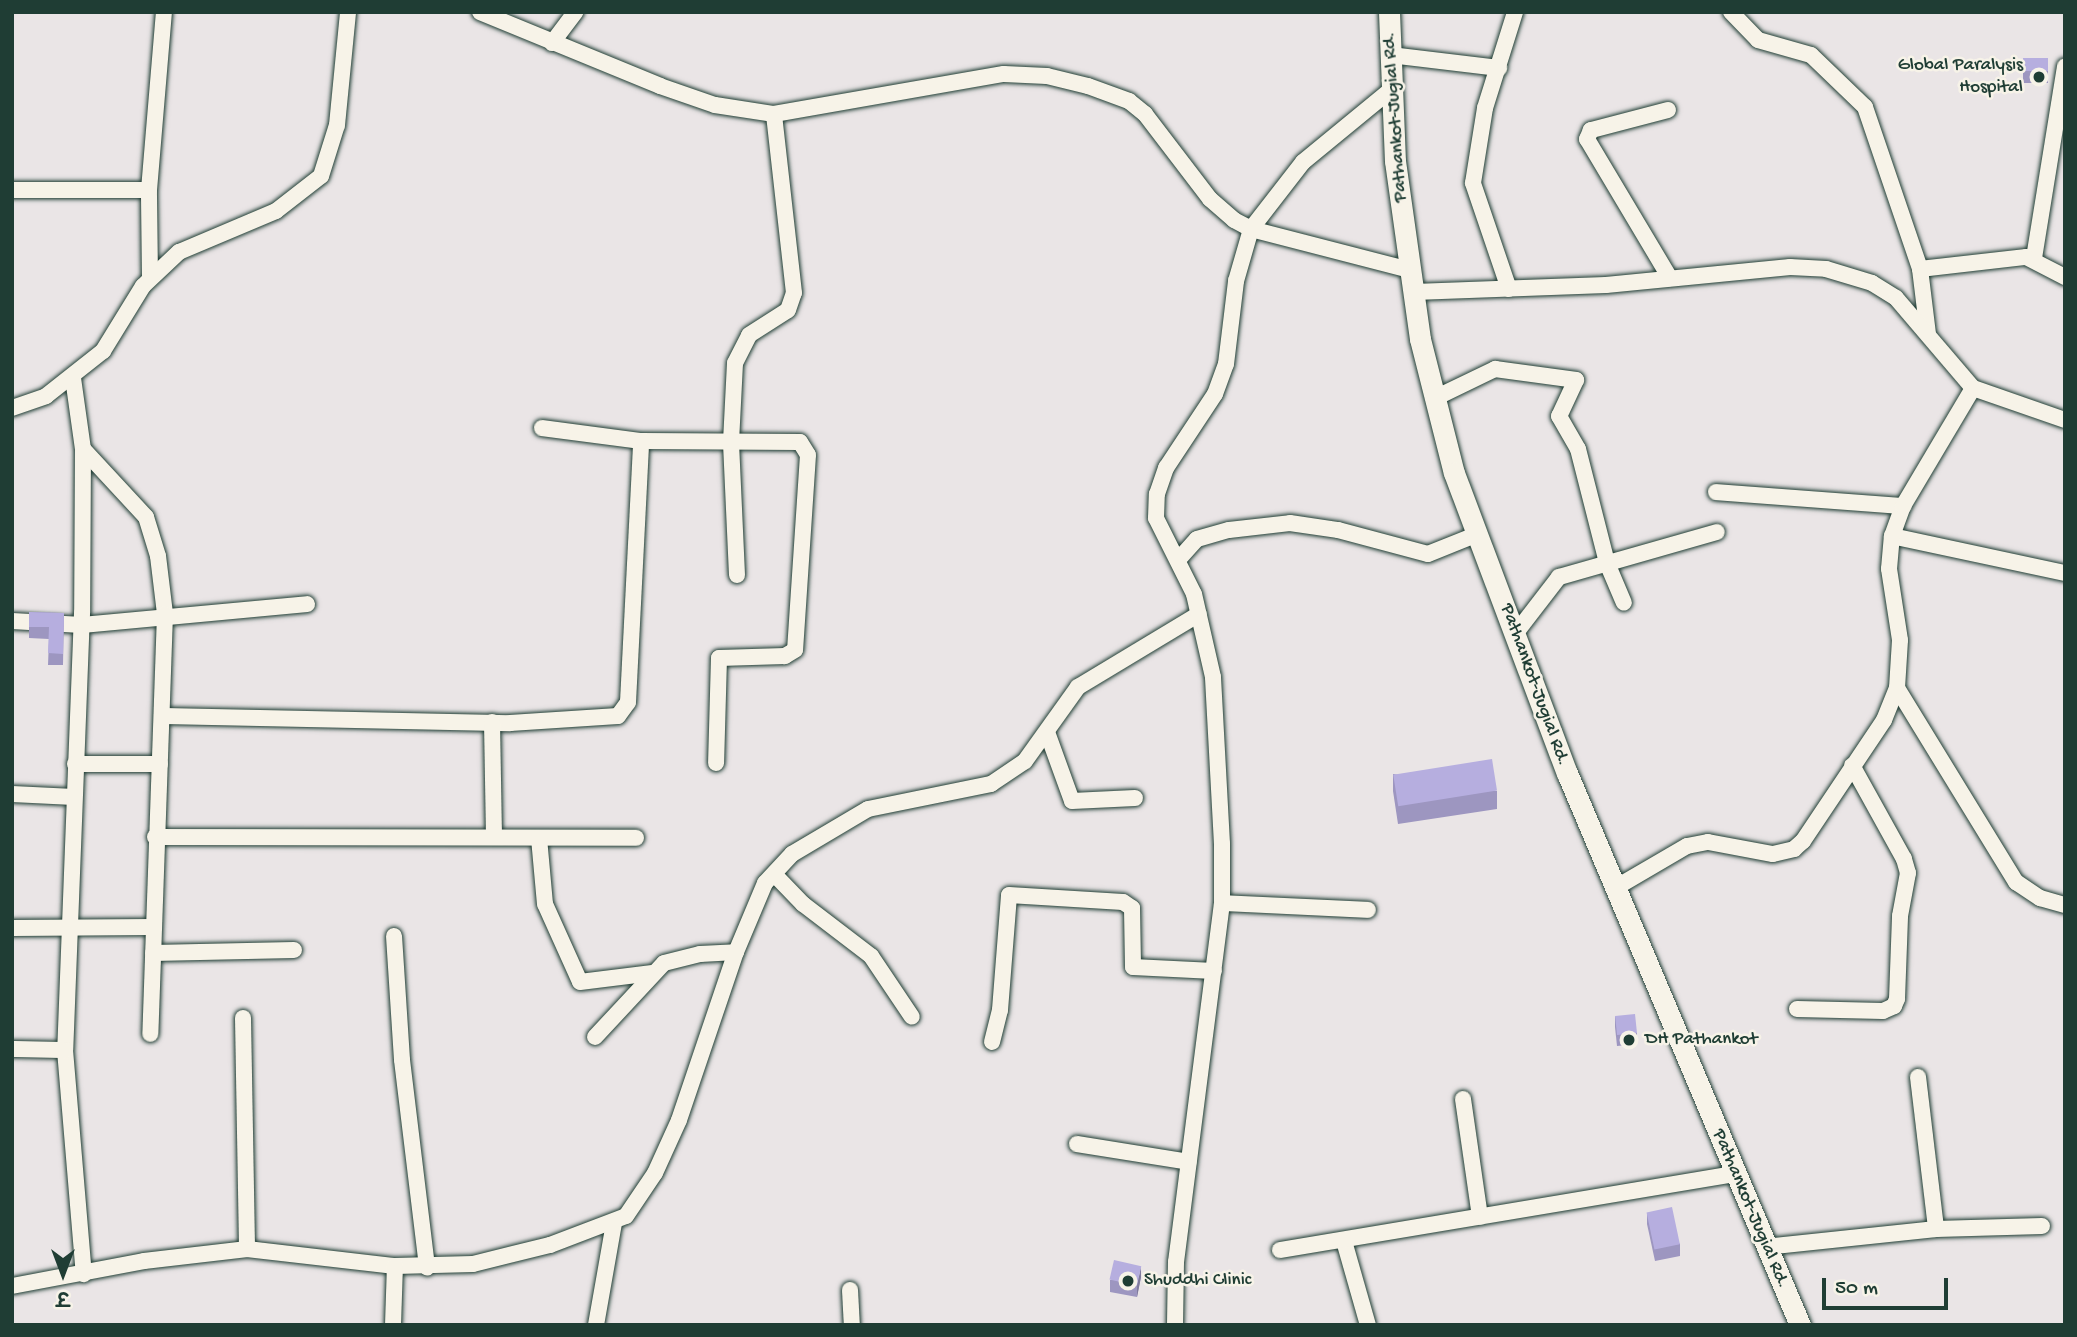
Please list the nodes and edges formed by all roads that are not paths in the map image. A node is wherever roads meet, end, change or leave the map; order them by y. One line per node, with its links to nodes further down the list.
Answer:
1 (164, 12): 16 (street)
2 (348, 12): 22 (street)
3 (480, 12): 8 (street)
4 (575, 12): 8 (street)
5 (1389, 12): 9 (main road, Pathankot-Jugial Rd.)
6 (1515, 12): 11 (street)
7 (1731, 12): 19 (street)
8 (552, 43): 14 (street)
9 (1390, 55): 11 (street); 12 (main road, Pathankot-Jugial Rd.)
10 (2065, 66): 18 (street)
11 (1499, 68): 24 (street)
12 (1392, 89): 17 (street); 20 (main road, Pathankot-Jugial Rd.)
13 (1668, 110): 23 (street)
14 (774, 114): 17 (street); 34 (street)
15 (12, 190): 16 (street)
16 (149, 190): 22 (street)
17 (1251, 229): 20 (street); 41 (street)
18 (2034, 258): 19 (street); 21 (street)
19 (1920, 268): 26 (street)
20 (1410, 270): 25 (main road, Pathankot-Jugial Rd.)
21 (2065, 277)
22 (150, 278): 27 (street)
23 (1670, 278): 24 (street); 26 (street)
24 (1509, 289): 25 (street)
25 (1414, 292): 29 (main road, Pathankot-Jugial Rd.)
26 (1928, 336): 28 (street)
27 (73, 378): 30 (street); 35 (street)
28 (1973, 388): 31 (street); 37 (street)
29 (1435, 398): 39 (main road, Pathankot-Jugial Rd.); 42 (street)
30 (12, 408)
31 (2065, 419)
32 (542, 428): 33 (street)
33 (641, 441): 34 (street); 54 (street)
34 (731, 442): 44 (street); 56 (street)
35 (83, 449): 47 (street); 50 (street)
36 (1716, 492): 37 (street)
37 (1903, 506): 40 (street)
38 (1717, 532): 42 (street)
39 (1478, 534): 41 (street); 51 (main road, Pathankot-Jugial Rd.)
40 (1892, 536): 43 (street); 52 (street)
41 (1178, 560): 48 (street)
42 (1607, 563): 45 (street); 51 (street)
43 (2065, 573)
44 (737, 575)
45 (1624, 603)
46 (307, 604): 47 (street)
47 (165, 614): 50 (street); 53 (street)
48 (1199, 614): 55 (street); 69 (street)
49 (12, 621): 50 (street)
50 (82, 625): 57 (street)
51 (1515, 634): 68 (main road, Pathankot-Jugial Rd.)
52 (1897, 688): 59 (street); 70 (street)
53 (163, 716): 54 (street); 58 (street)
54 (492, 722): 64 (street)
55 (1046, 732): 62 (street); 67 (street)
56 (716, 763)
57 (75, 764): 58 (street); 61 (street)
58 (160, 764): 63 (street)
59 (1852, 765): 68 (street); 81 (street)
60 (12, 794): 61 (street)
61 (74, 797): 74 (street)
62 (1135, 798)
63 (155, 837): 64 (street); 72 (street)
64 (494, 837): 65 (street)
65 (539, 838): 66 (street); 80 (street)
66 (636, 838)
67 (774, 874): 77 (street); 82 (street)
68 (1615, 888): 93 (main road, Pathankot-Jugial Rd.)
69 (1222, 903): 71 (street); 79 (street)
70 (2065, 905)
71 (1368, 910)
72 (153, 927): 74 (street); 78 (street)
73 (12, 928): 74 (street)
74 (67, 928): 88 (street)
75 (394, 936): 103 (street)
76 (294, 950): 78 (street)
77 (736, 952): 80 (street); 95 (street)
78 (153, 953): 84 (street)
79 (1214, 971): 86 (street); 92 (street)
80 (652, 973): 85 (street)
81 (1797, 1009)
82 (912, 1017)
83 (243, 1018): 100 (street)
84 (150, 1034)
85 (595, 1037)
86 (992, 1042)
87 (12, 1049): 88 (street)
88 (65, 1050): 104 (street)
89 (1918, 1077): 97 (street)
90 (1463, 1100): 94 (street)
91 (1077, 1144): 92 (street)
92 (1189, 1162): 110 (street)
93 (1734, 1174): 94 (street); 99 (main road, Pathankot-Jugial Rd.)
94 (1480, 1217): 98 (street)
95 (614, 1223): 103 (street); 108 (street)
96 (2042, 1226): 97 (street)
97 (1936, 1229): 99 (street)
98 (1344, 1241): 101 (street); 111 (street)
99 (1765, 1247): 112 (main road, Pathankot-Jugial Rd.)
100 (247, 1249): 102 (street); 104 (street)
101 (1280, 1250)
102 (394, 1266): 103 (street); 107 (street)
103 (427, 1268)
104 (84, 1274): 105 (street)
105 (12, 1286)
106 (850, 1290): 109 (street)
107 (393, 1325)
108 (596, 1325)
109 (852, 1325)
110 (1175, 1325)
111 (1368, 1325)
112 (1800, 1325)

